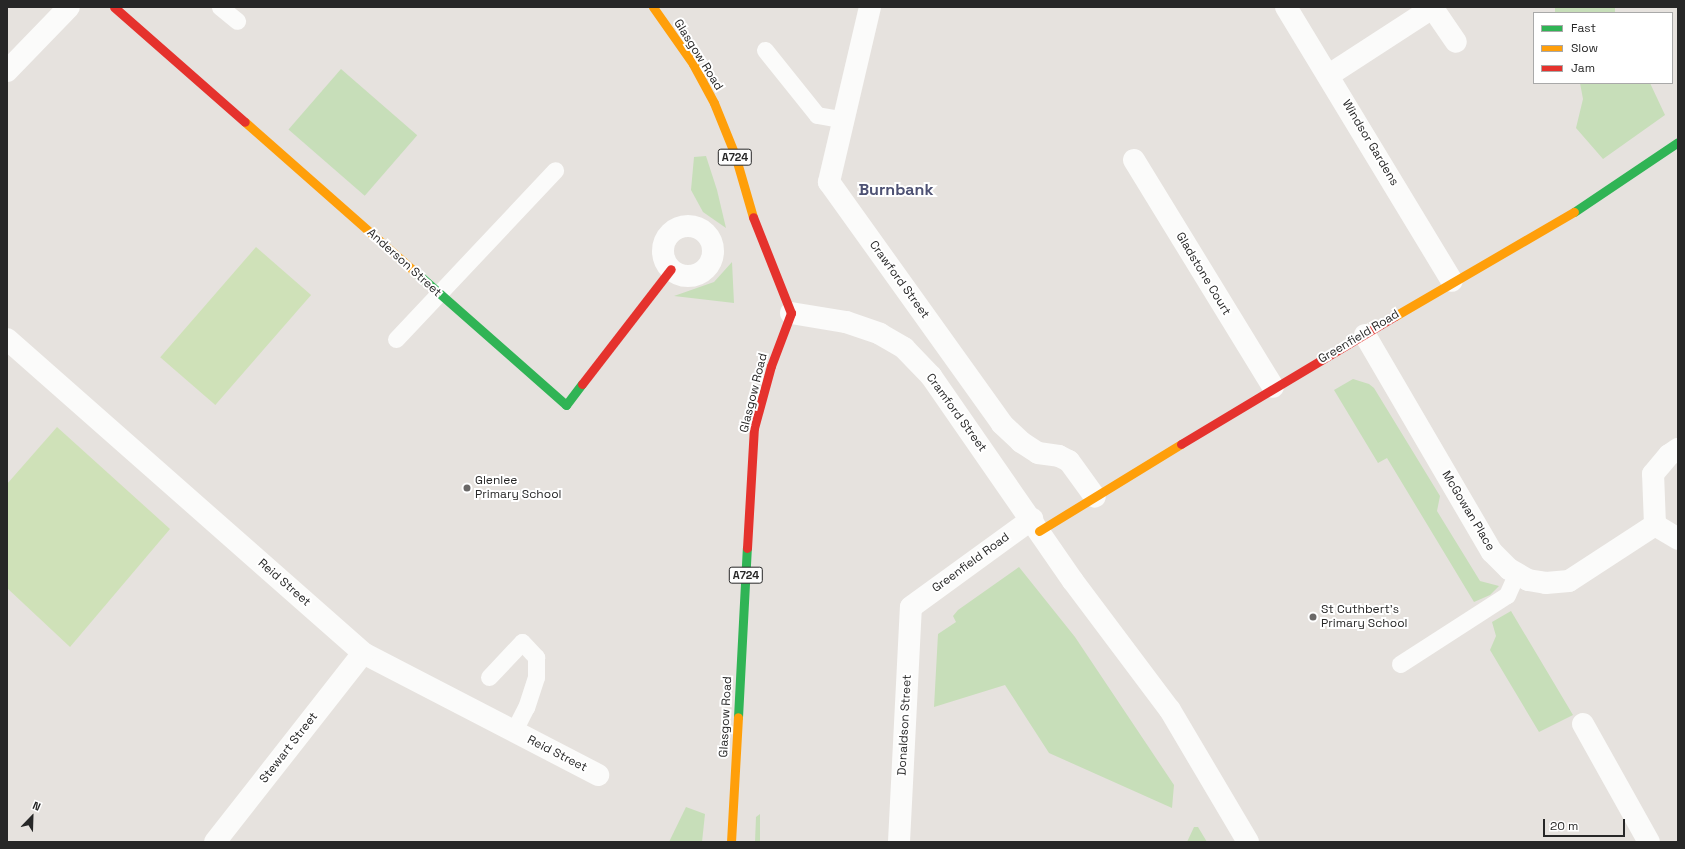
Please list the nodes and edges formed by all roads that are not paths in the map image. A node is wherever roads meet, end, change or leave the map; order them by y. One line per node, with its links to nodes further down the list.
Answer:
1 (69, 7): 11 (street)
2 (114, 7): 19 (street, Anderson Street)
3 (220, 7): 8 (lane)
4 (653, 7): 20 (street, Glasgow Road / A724)
5 (870, 7): 13 (street, Crawford Street)
6 (1286, 7): 12 (street, Windsor Gardens)
7 (1432, 7): 9 (street); 12 (street)
8 (237, 21)
9 (1456, 42)
10 (765, 50): 13 (lane)
11 (7, 71)
12 (1329, 75): 18 (street, Windsor Gardens)
13 (844, 120): 26 (street, Crawford Street)
14 (1678, 142): 18 (street, Greenfield Road)
15 (1134, 160): 24 (street, Gladstone Court)
16 (555, 170): 19 (lane)
17 (671, 269): 19 (street, Anderson Street)
18 (1452, 280): 21 (street, Greenfield Road)
19 (438, 294): 23 (lane)
20 (791, 313): 27 (street, Cramford Street); 39 (street, Glasgow Road / A724)
21 (1365, 335): 24 (street, Greenfield Road); 30 (street, McGowan Place)
22 (7, 339): 32 (street, Reid Street)
23 (396, 339)
24 (1273, 388): 26 (street, Greenfield Road)
25 (1678, 450): 28 (street)
26 (1095, 497): 27 (street, Greenfield Road)
27 (1036, 525): 31 (street, Greenfield Road); 41 (street, Cramford Street)
28 (1655, 525): 29 (street); 30 (street, McGowan Place)
29 (1678, 539)
30 (1517, 573): 33 (lane)
31 (911, 607): 40 (street, Donaldson Street)
32 (363, 653): 36 (street, Reid Street); 38 (street, Stewart Street)
33 (1400, 664)
34 (489, 677): 36 (lane)
35 (1583, 724): 42 (street)
36 (514, 731): 37 (street, Reid Street)
37 (598, 775)
38 (215, 842)
39 (731, 842)
40 (899, 842)
41 (1248, 842)
42 (1649, 842)

